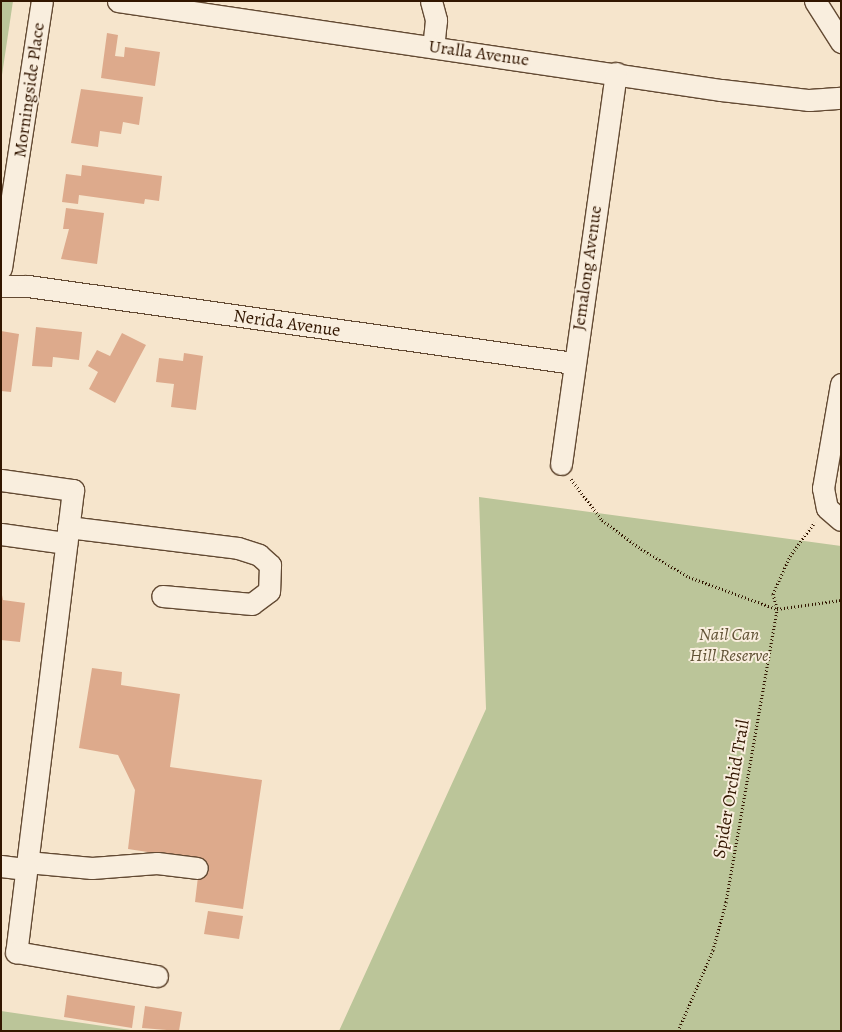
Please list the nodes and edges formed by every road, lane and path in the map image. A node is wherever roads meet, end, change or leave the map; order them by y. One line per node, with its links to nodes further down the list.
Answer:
1 (42, 1): 9 (street, Morningside Place)
2 (118, 1): 6 (street, Uralla Avenue)
3 (431, 1): 6 (street)
4 (816, 1): 5 (street)
5 (841, 42)
6 (433, 47): 7 (street, Uralla Avenue)
7 (616, 73): 8 (street, Uralla Avenue); 11 (street, Jemalong Avenue)
8 (841, 98)
9 (1, 268)
10 (1, 286): 11 (street, Nerida Avenue)
11 (573, 364): 13 (street, Jemalong Avenue)
12 (841, 384): 15 (street)
13 (561, 464): 20 (path)
14 (1, 480): 17 (street)
15 (834, 514): 20 (path, Spider Orchid Trail)
16 (1, 534): 17 (street)
17 (67, 535): 18 (street); 21 (street)
18 (162, 596)
19 (841, 600): 20 (path)
20 (777, 609): 25 (path, Spider Orchid Trail)
21 (27, 865): 22 (street); 23 (street); 24 (street)
22 (1, 866)
23 (196, 868)
24 (157, 976)
25 (678, 1031)

